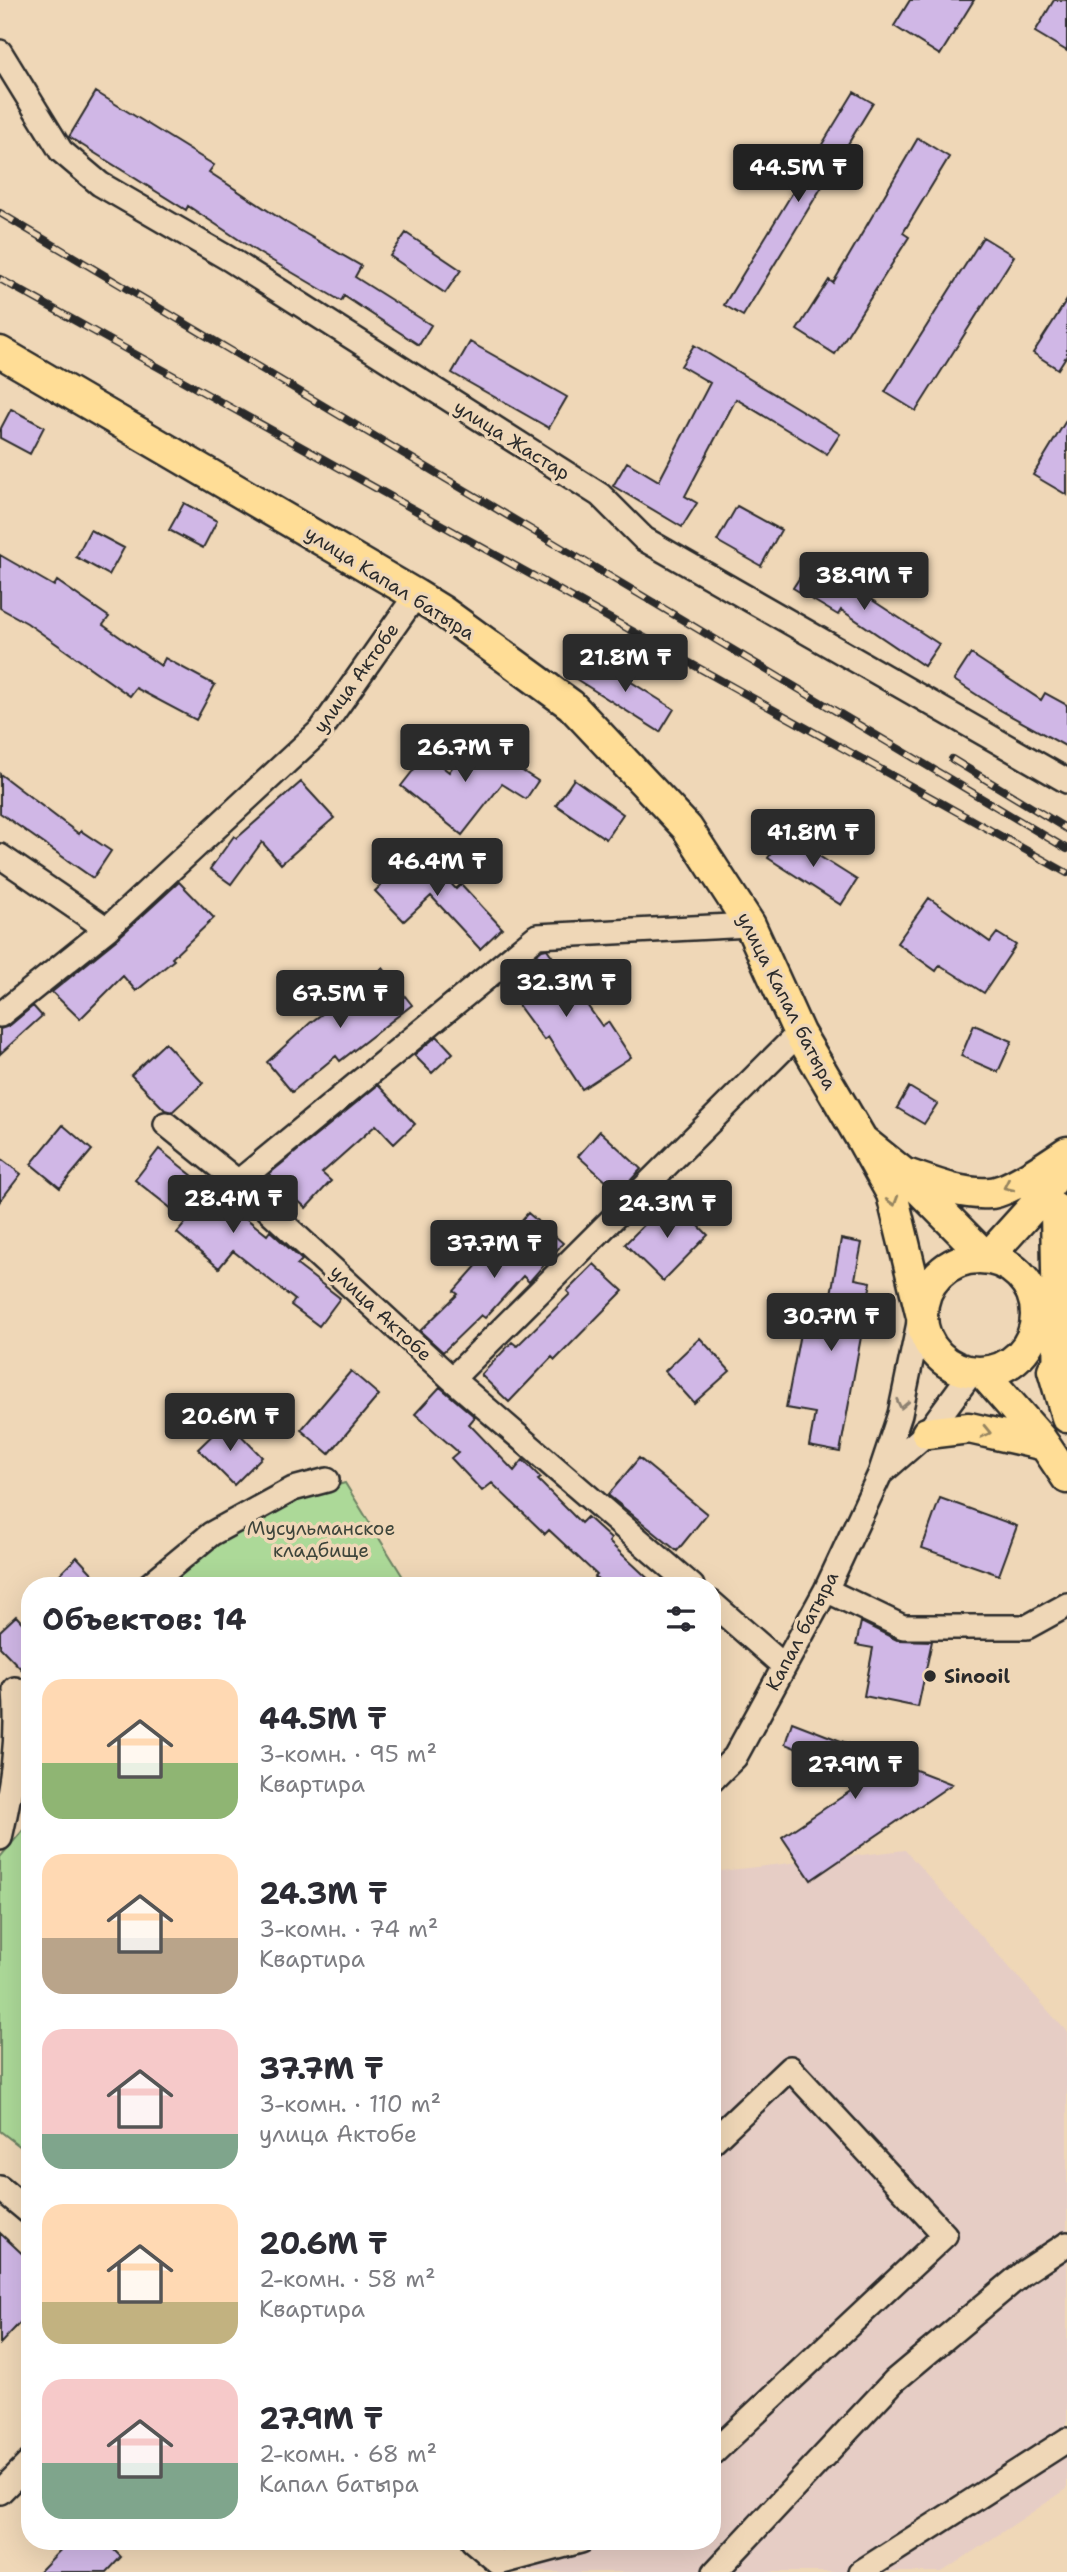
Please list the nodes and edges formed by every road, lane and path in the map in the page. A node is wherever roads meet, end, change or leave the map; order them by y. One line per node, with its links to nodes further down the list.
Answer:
1 (0, 52): 4 (street, улица Жастар)
2 (0, 352): 3 (main road, улица Капал батыра)
3 (416, 596): 6 (main road, улица Капал батыра); 7 (street, улица Актобе)
4 (1067, 780)
5 (0, 856): 7 (street)
6 (750, 925): 9 (main road, улица Капал батыра); 15 (street)
7 (107, 929): 8 (street, улица Актобе)
8 (0, 1015)
9 (799, 1033): 11 (main road, улица Капал батыра); 21 (street)
10 (166, 1124): 15 (street, улица Актобе)
11 (862, 1140): 14 (main road, улица Капал батыра); 19 (main road, улица Капал батыра, one-way to 19)
12 (1067, 1152): 14 (main road, one-way to 14)
13 (1067, 1161): 17 (main road)
14 (903, 1173): 17 (main road, улица Капал батыра)
15 (238, 1182): 21 (street, улица Актобе)
16 (1062, 1196): 18 (main road); 22 (main road)
17 (987, 1258): 18 (main road); 19 (main road)
18 (1033, 1301): 20 (main road); 22 (main road)
19 (921, 1313): 20 (main road); 25 (street, Капал батыра, one-way to 25)
20 (977, 1372): 23 (street, Капал батыра); 24 (main road)
21 (452, 1379): 29 (street, улица Актобе)
22 (1063, 1403)
23 (927, 1433): 24 (main road, one-way to 24); 25 (street, Капал батыра)
24 (1045, 1445): 26 (main road)
25 (880, 1474): 30 (street, Капал батыра)
26 (1067, 1478)
27 (327, 1480): 28 (street)
28 (159, 1577)
29 (682, 1577)
30 (825, 1590): 31 (street); 33 (street, Капал батыра)
31 (1067, 1605)
32 (721, 1611): 33 (street)
33 (784, 1665): 35 (street, Капал батыра)
34 (15, 1681): 36 (street)
35 (721, 1771)
36 (0, 1838)
37 (721, 2133): 42 (street)
38 (0, 2188): 39 (street)
39 (21, 2206)
40 (1067, 2244): 48 (street)
41 (1067, 2440): 49 (street)
42 (721, 2446)
43 (21, 2471): 44 (street)
44 (0, 2492)
45 (484, 2550): 47 (street)
46 (554, 2550): 47 (street)
47 (504, 2567)
48 (715, 2572)
49 (861, 2572)

